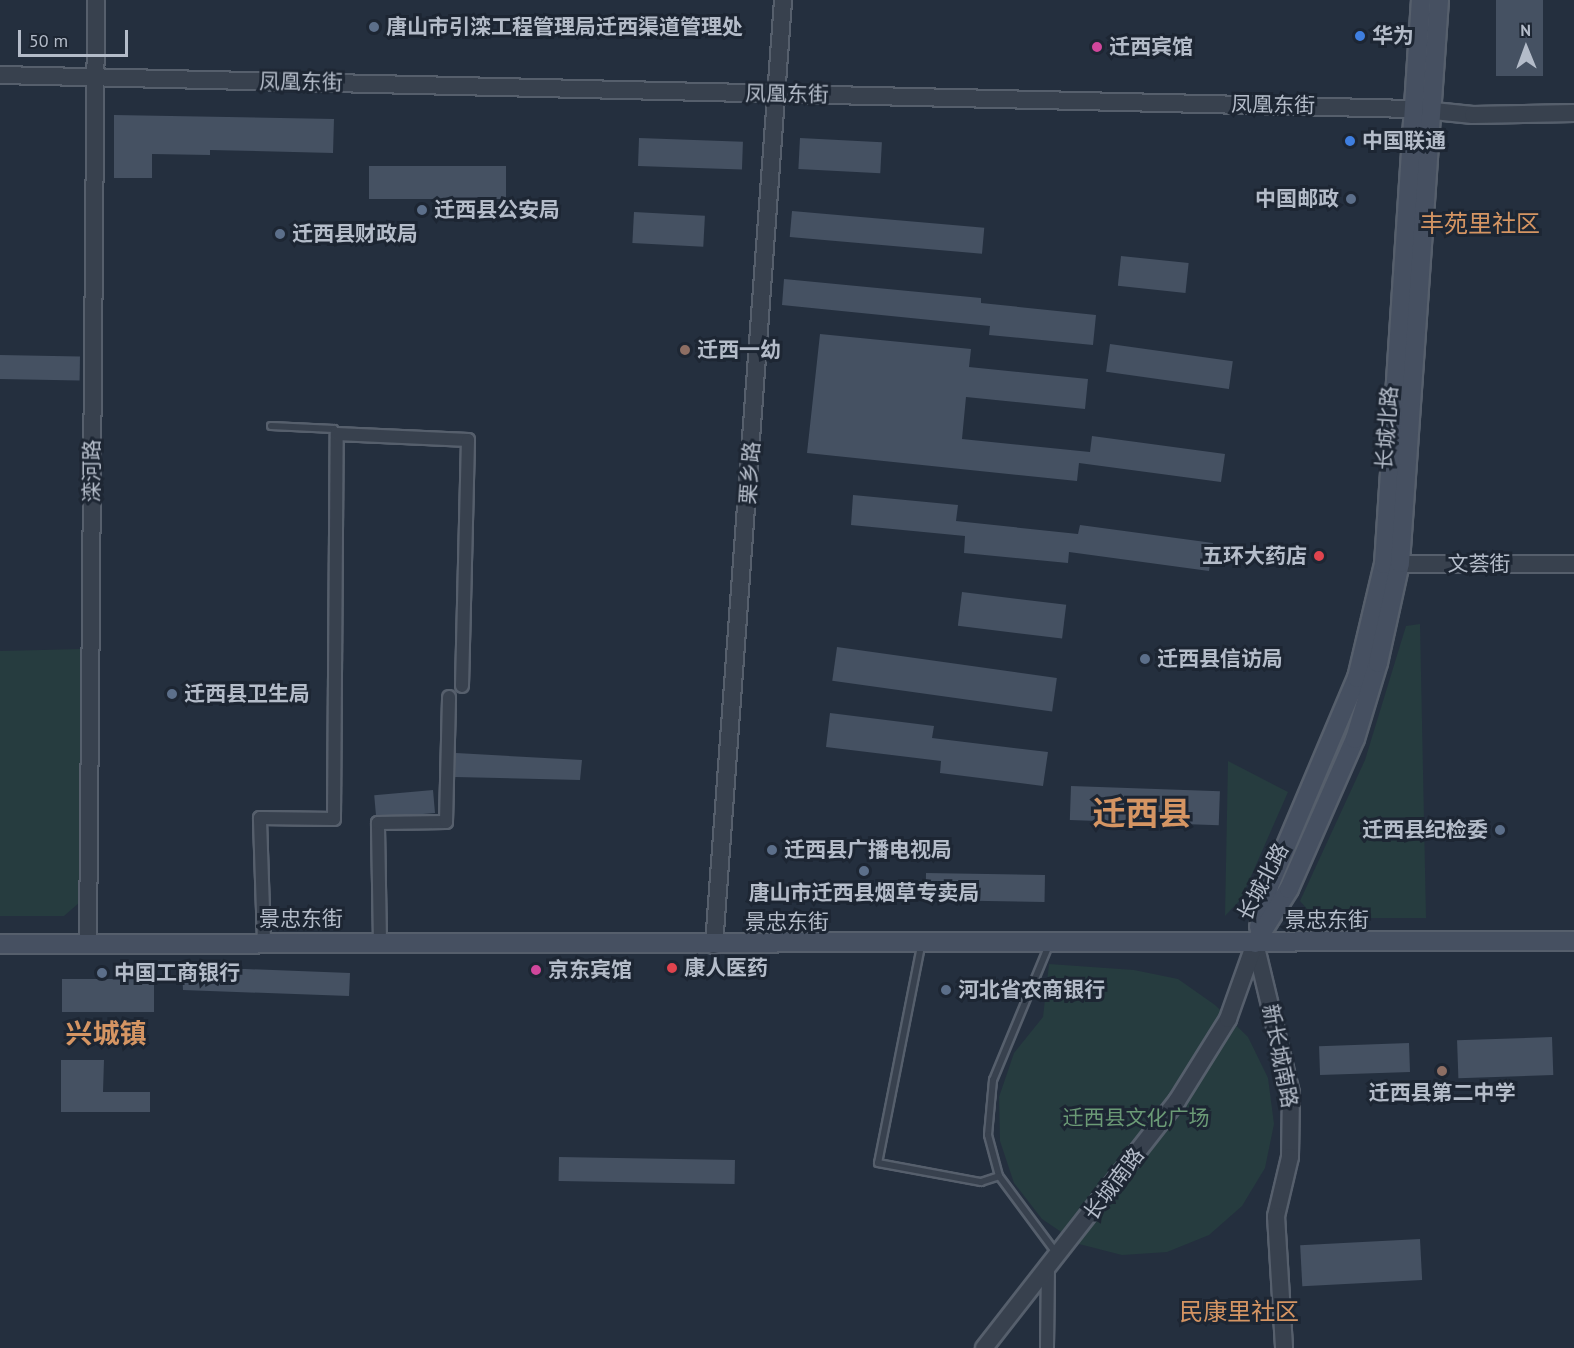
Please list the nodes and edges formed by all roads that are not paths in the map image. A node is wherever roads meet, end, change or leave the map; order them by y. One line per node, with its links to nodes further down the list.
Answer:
1 (96, 0): 6 (street, 滦河路)
2 (783, 0): 7 (street, 栗乡路)
3 (1421, 0): 8 (main road, 长城北路)
4 (1439, 0): 8 (main road, 长城北路)
5 (0, 75): 6 (street, 凤凰东街)
6 (94, 77): 7 (street, 凤凰东街); 19 (street, 滦河路)
7 (779, 93): 8 (street, 凤凰东街); 22 (street, 栗乡路)
8 (1423, 109): 9 (street, 凤凰东街); 12 (main road, 长城北路)
9 (1574, 113)
10 (271, 426): 11 (lane)
11 (337, 434): 14 (street); 16 (street)
12 (1392, 564): 13 (street, 文荟街); 20 (main road, 长城北路)
13 (1574, 564)
14 (462, 686)
15 (449, 697): 17 (street)
16 (264, 941): 17 (main road, 景忠东街); 19 (main road, 景忠东街)
17 (380, 942): 22 (main road, 景忠东街)
18 (1574, 942): 20 (main road, 景忠东街)
19 (88, 943): 21 (main road, 景忠东街)
20 (1256, 943): 24 (main road, 景忠东街); 26 (street, 长城南路); 30 (street, 新长城南路)
21 (0, 944)
22 (714, 945): 23 (main road, 景忠东街)
23 (921, 945): 24 (main road, 景忠东街); 25 (lane)
24 (1049, 945): 25 (lane)
25 (999, 1176): 26 (lane)
26 (1059, 1257): 27 (street, 长城南路)
27 (1048, 1271): 28 (street, 长城南路); 29 (street)
28 (984, 1348)
29 (1047, 1348)
30 (1284, 1348)

